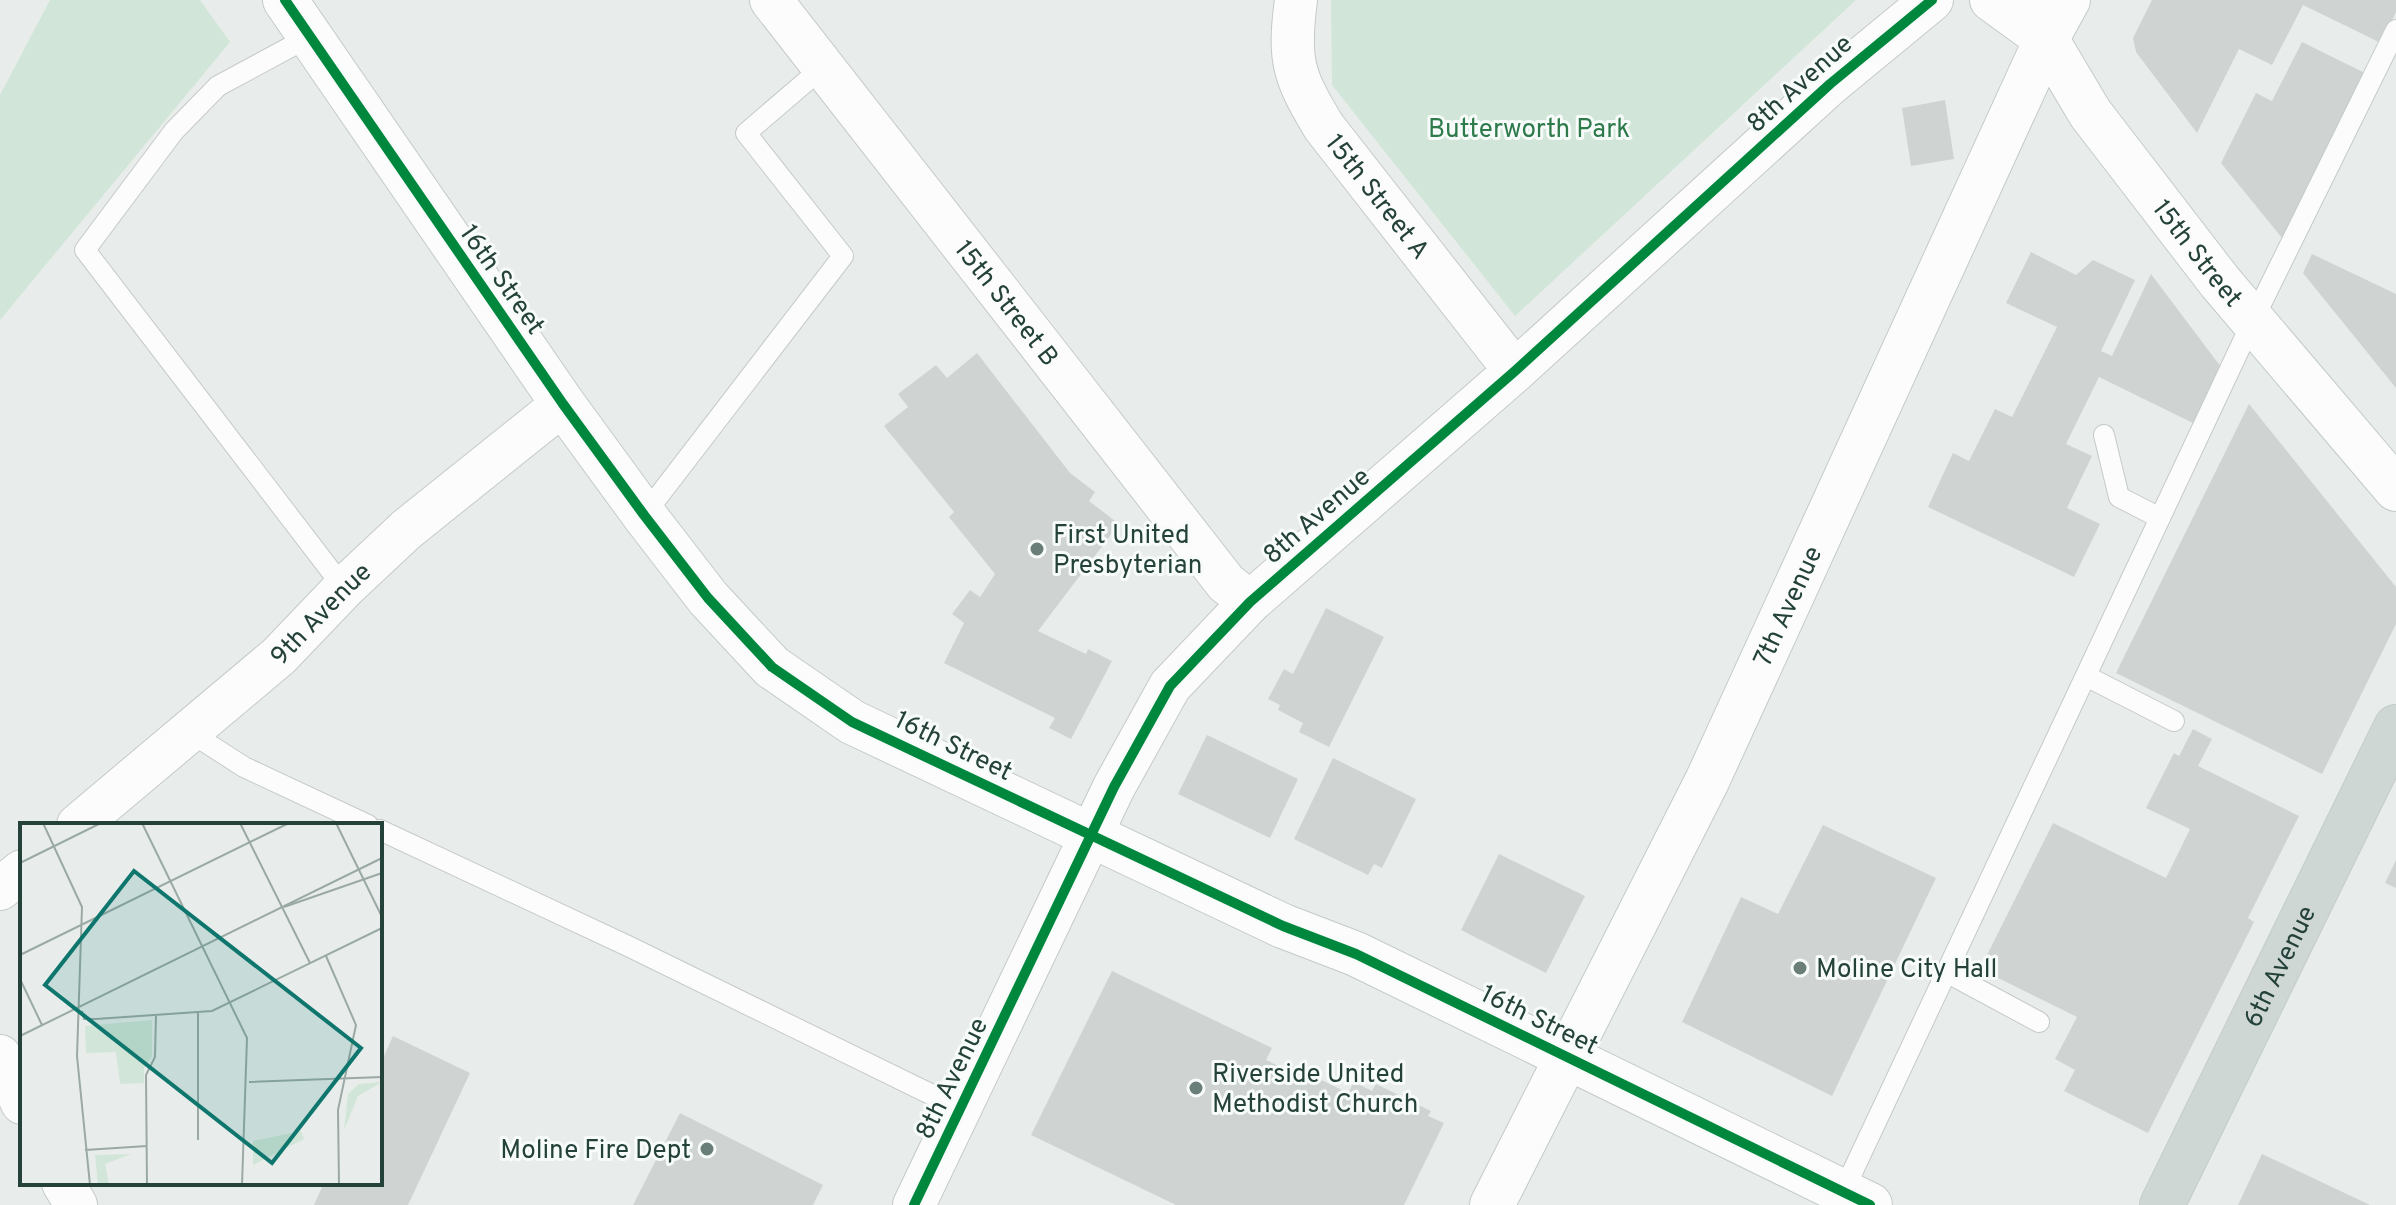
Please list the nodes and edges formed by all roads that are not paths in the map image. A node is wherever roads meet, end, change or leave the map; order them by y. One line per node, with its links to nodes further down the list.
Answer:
1 (285, 0): 9 (street, 16th Street)
2 (771, 0): 11 (street, 15th Street B)
3 (1296, 0): 13 (street, 15th Street A)
4 (1932, 0): 13 (street, 8th Avenue)
5 (1991, 0): 10 (street)
6 (2023, 0): 10 (street, 15th Street)
7 (2068, 0): 10 (street, 7th Avenue)
8 (2396, 30): 12 (lane)
9 (309, 37): 14 (street, 16th Street); 19 (lane)
10 (2046, 40): 12 (street, 15th Street); 34 (street, 7th Avenue)
11 (822, 68): 17 (lane); 20 (street, 15th Street B)
12 (2254, 318): 16 (street, 15th Street); 18 (lane)
13 (1515, 371): 20 (street, 8th Avenue)
14 (563, 404): 17 (street, 16th Street); 19 (street, 9th Avenue)
15 (2104, 435): 18 (lane)
16 (2396, 489)
17 (644, 515): 28 (street, 16th Street)
18 (2160, 518): 21 (lane)
19 (344, 588): 24 (street, 9th Avenue)
20 (1250, 602): 28 (street, 8th Avenue)
21 (2086, 676): 22 (lane); 31 (lane)
22 (2174, 721)
23 (2396, 727): 42 (main road, 6th Avenue)
24 (191, 733): 25 (street, 9th Avenue); 26 (lane)
25 (80, 823)
26 (364, 823)
27 (382, 831): 36 (lane)
28 (1091, 835): 34 (street, 16th Street); 36 (street, 8th Avenue)
29 (20, 873): 30 (street)
30 (0, 889)
31 (1946, 972): 32 (lane); 38 (lane)
32 (2039, 1022)
33 (0, 1056): 35 (street)
34 (1565, 1056): 38 (street, 16th Street); 41 (street, 7th Avenue)
35 (20, 1099)
36 (961, 1109): 40 (street, 8th Avenue)
37 (64, 1185): 39 (street)
38 (1836, 1196)
39 (76, 1205)
40 (914, 1205)
41 (1492, 1205)
42 (2162, 1205)

